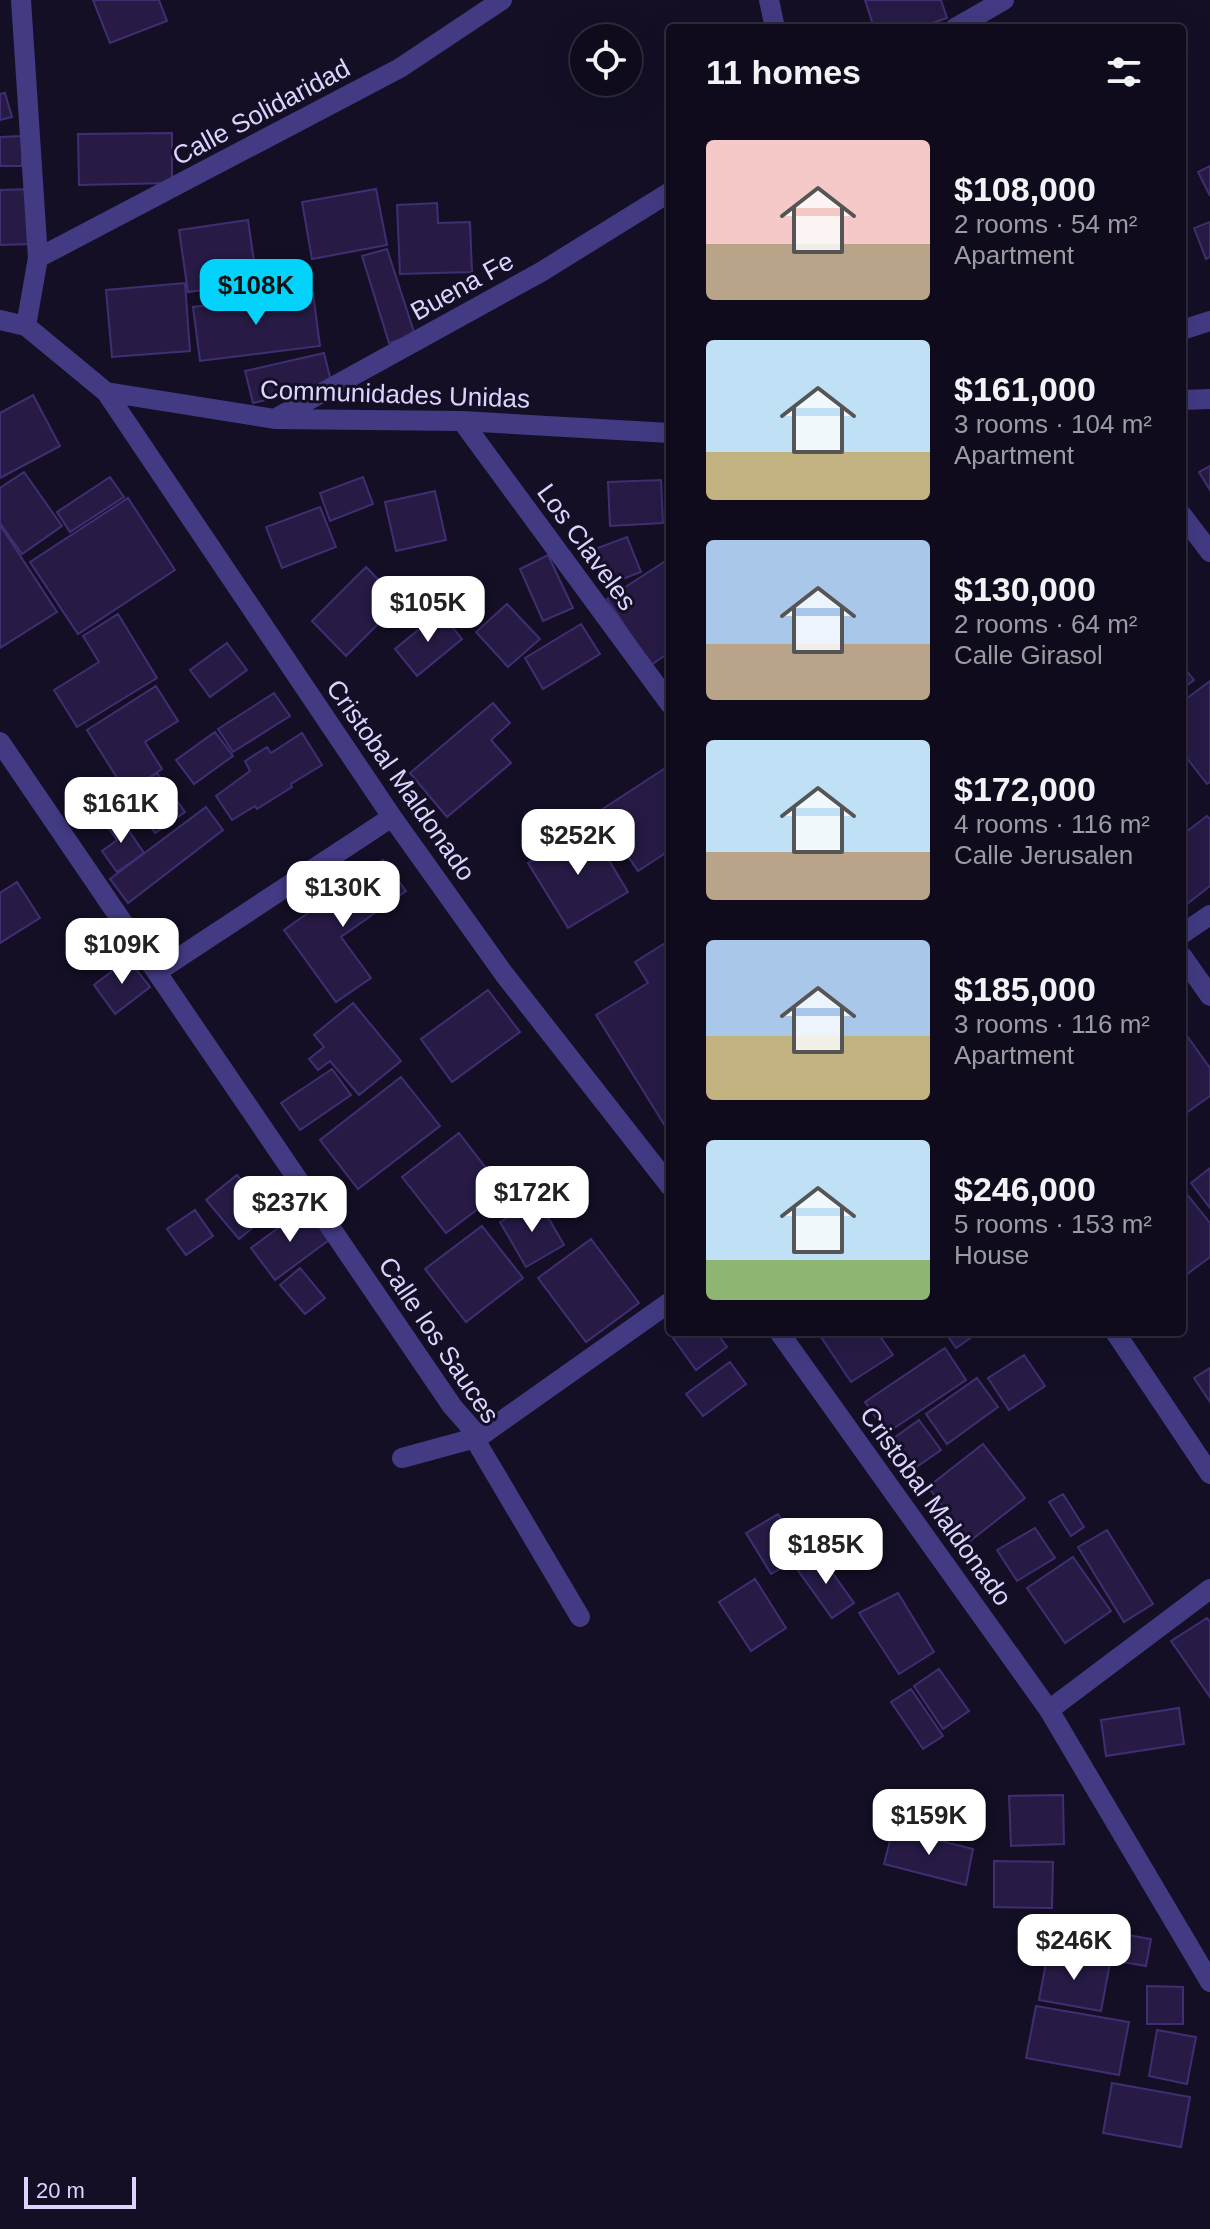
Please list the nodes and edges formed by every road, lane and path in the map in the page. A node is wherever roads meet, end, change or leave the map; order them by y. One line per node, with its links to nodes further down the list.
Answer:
1 (21, 0): 8 (street)
2 (502, 0): 8 (street, Calle Solidaridad)
3 (769, 0): 5 (street)
4 (1004, 0): 6 (street)
5 (774, 24)
6 (962, 24)
7 (666, 194): 16 (street, Buena Fe)
8 (38, 258): 11 (street)
9 (0, 320): 11 (street)
10 (1210, 321): 12 (street)
11 (26, 326): 13 (street)
12 (1186, 329)
13 (106, 392): 16 (street, Communidades Unidas); 23 (street, Cristobal Maldonado)
14 (1210, 399): 15 (street)
15 (1186, 400)
16 (275, 419): 17 (street, Communidades Unidas)
17 (462, 421): 18 (street, Communidades Unidas); 21 (street, Los Claveles)
18 (666, 433)
19 (1186, 520): 20 (street)
20 (1210, 552)
21 (666, 699)
22 (0, 742): 27 (street, Calle los Sauces)
23 (392, 817): 27 (street); 29 (street, Cristobal Maldonado)
24 (1210, 915): 25 (street)
25 (1186, 931)
26 (1186, 962): 28 (street)
27 (157, 972): 33 (street, Calle los Sauces)
28 (1210, 996)
29 (666, 1181)
30 (666, 1305): 33 (street)
31 (782, 1336): 38 (street, Cristobal Maldonado)
32 (1118, 1336): 35 (street)
33 (479, 1437): 34 (street); 37 (street, Calle los Sauces)
34 (402, 1458)
35 (1210, 1474)
36 (1210, 1589): 38 (street)
37 (580, 1617)
38 (1049, 1710): 39 (street, Cristobal Maldonado)
39 (1210, 1982)

